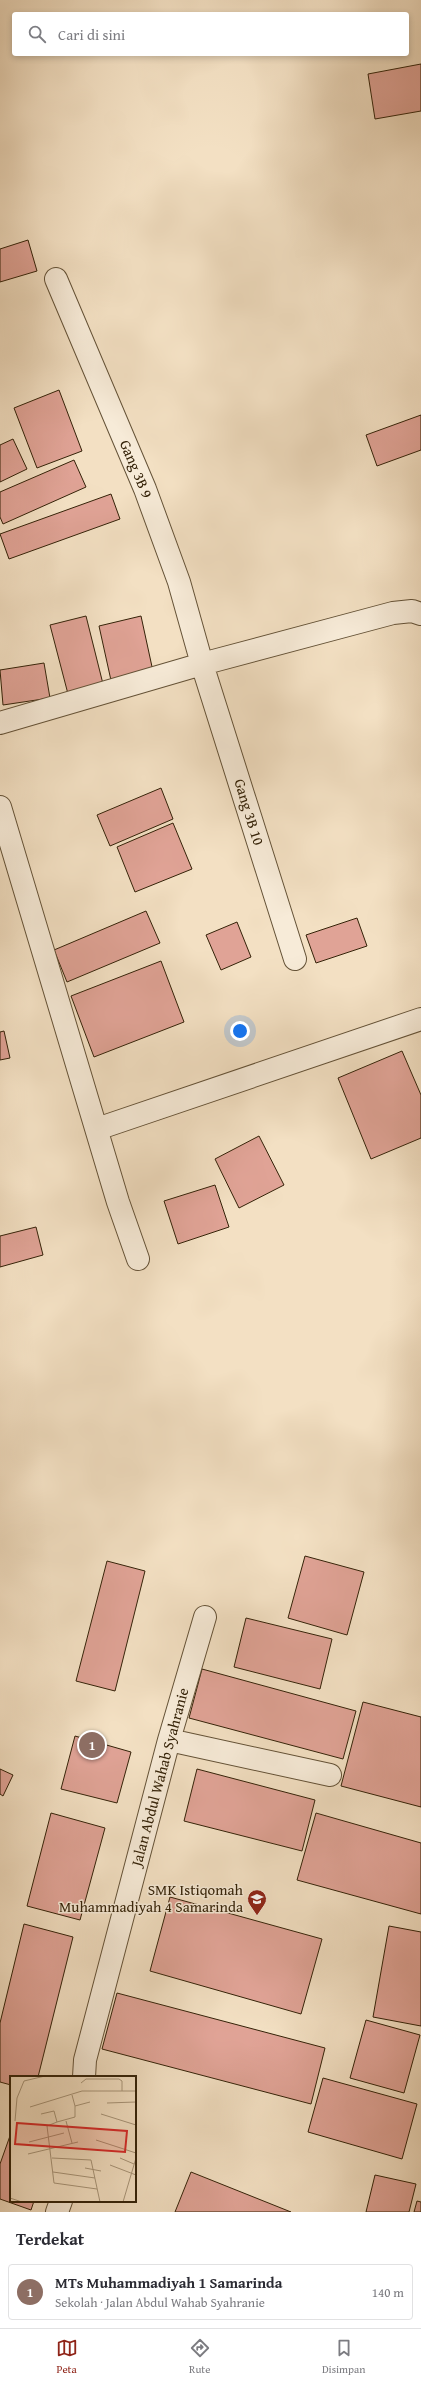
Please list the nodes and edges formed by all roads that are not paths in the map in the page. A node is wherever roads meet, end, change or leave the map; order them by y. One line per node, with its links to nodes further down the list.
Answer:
1 (56, 279): 3 (street, Gang 3B 9)
2 (421, 614): 3 (street)
3 (202, 664): 4 (street); 6 (street, Gang 3B 10)
4 (0, 723)
5 (0, 806): 8 (street)
6 (295, 959)
7 (421, 1020): 8 (street)
8 (97, 1129): 9 (street)
9 (138, 1259)
10 (205, 1617): 11 (street, Jalan Abdul Wahab Syahranie)
11 (170, 1740): 12 (street); 13 (street, Jalan Abdul Wahab Syahranie)
12 (330, 1775)
13 (84, 2076)
14 (61, 2202): 15 (street)
15 (57, 2212)

